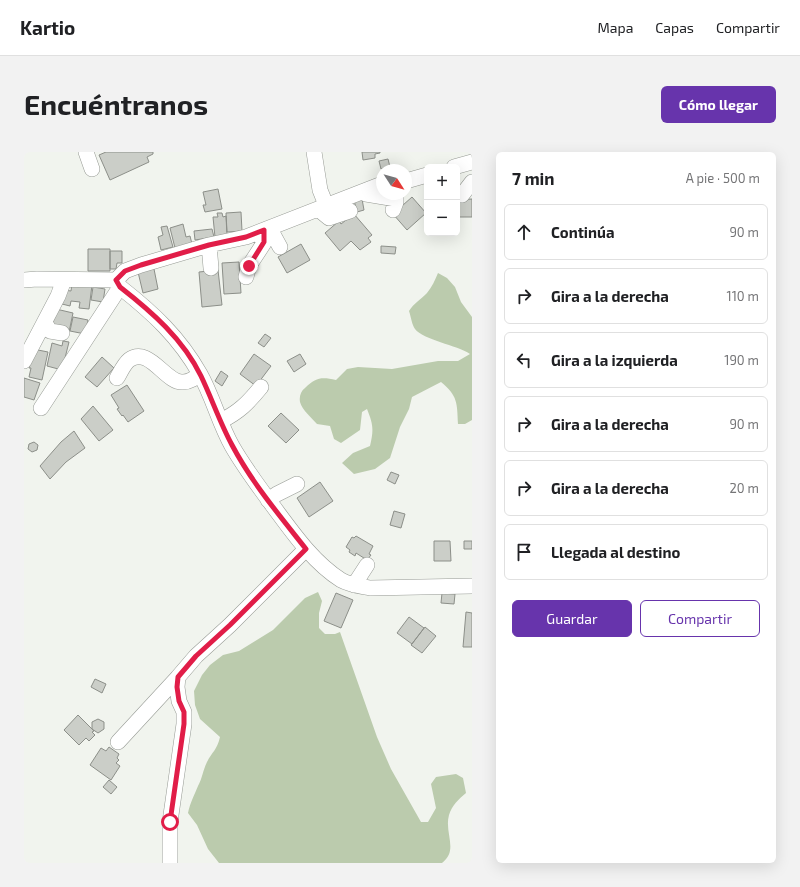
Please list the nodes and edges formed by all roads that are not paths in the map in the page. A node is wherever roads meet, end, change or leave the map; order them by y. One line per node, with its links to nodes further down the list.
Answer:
1 (86, 152): 5 (street)
2 (314, 152): 13 (street)
3 (472, 162): 4 (street)
4 (460, 165)
5 (92, 168)
6 (424, 177): 9 (street)
7 (472, 182): 12 (street)
8 (376, 186): 10 (street)
9 (412, 187)
10 (362, 192): 11 (street); 13 (street)
11 (376, 195)
12 (462, 195)
13 (322, 207): 14 (street); 15 (street)
14 (350, 211)
15 (266, 230): 16 (street); 17 (street); 20 (street)
16 (209, 245): 18 (street); 22 (street)
17 (280, 247)
18 (211, 268)
19 (28, 277): 21 (street)
20 (246, 278)
21 (64, 280): 22 (street); 23 (street)
22 (118, 284): 26 (street); 29 (street)
23 (45, 323): 24 (street); 25 (street)
24 (62, 333)
25 (24, 361)
26 (200, 374): 27 (street); 30 (street)
27 (117, 378)
28 (261, 387): 30 (street)
29 (41, 408)
30 (221, 421): 32 (street)
31 (298, 484): 32 (street)
32 (268, 500): 33 (street)
33 (306, 549): 35 (street); 37 (street)
34 (367, 564): 35 (street)
35 (354, 585): 36 (street)
36 (471, 590)
37 (178, 677): 38 (street); 39 (street)
38 (118, 742)
39 (170, 863)

